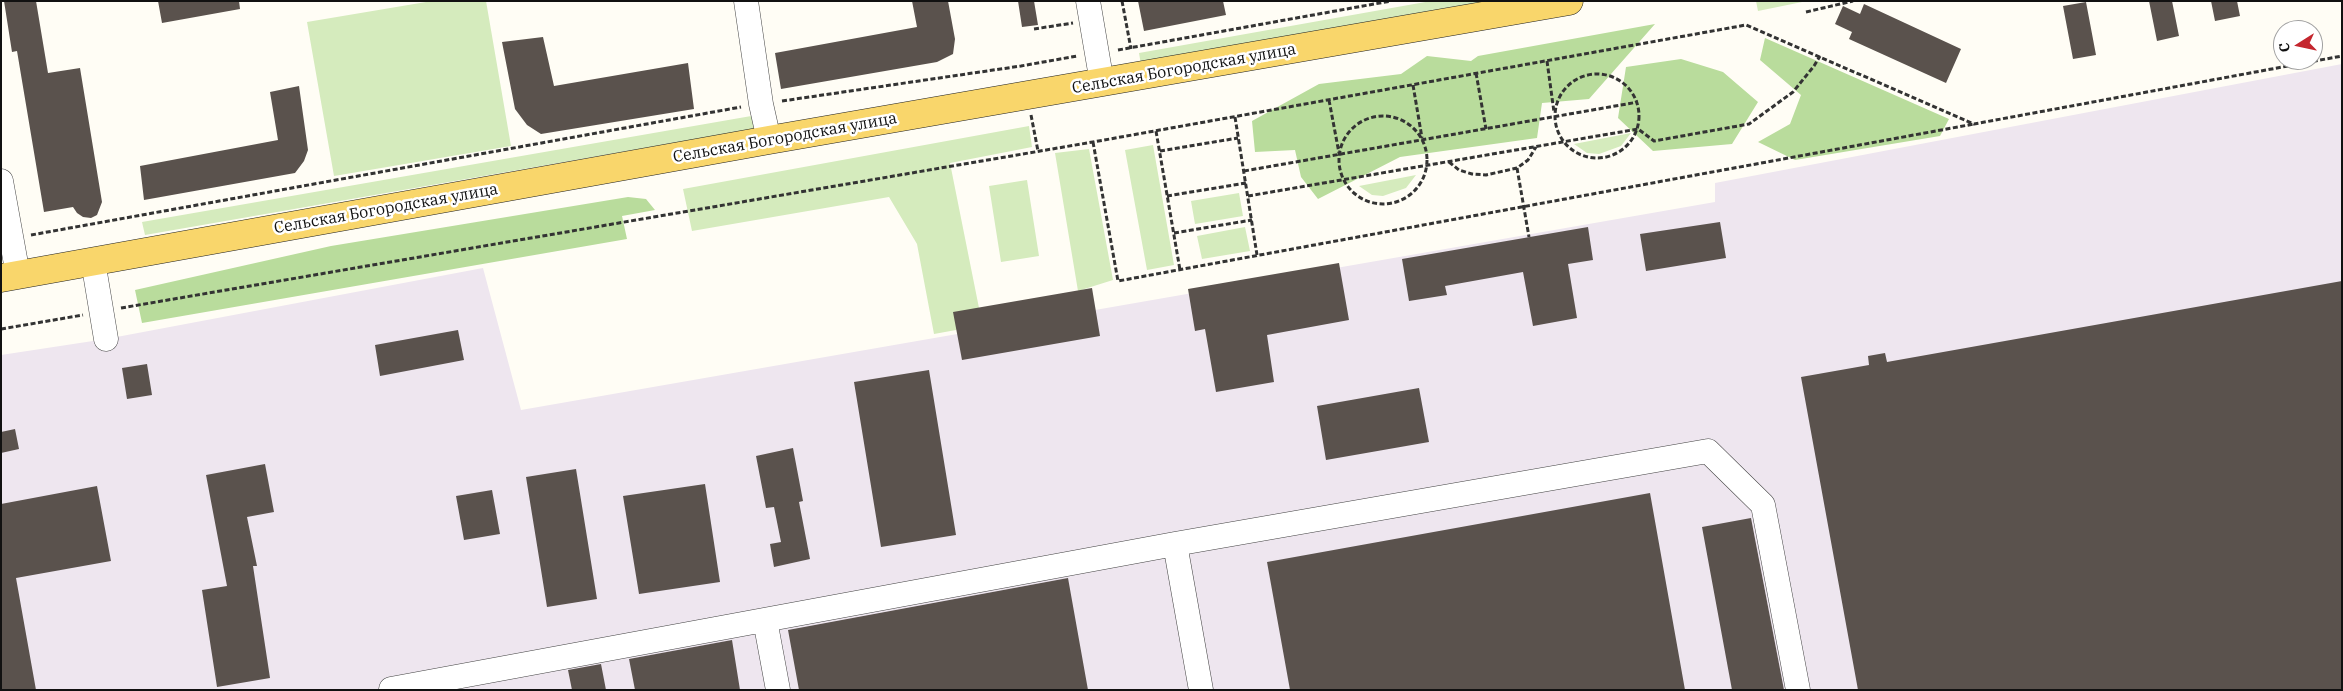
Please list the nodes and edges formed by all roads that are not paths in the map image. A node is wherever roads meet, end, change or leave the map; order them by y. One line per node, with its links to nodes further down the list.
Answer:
1 (746, 1): 5 (street)
2 (1088, 1): 4 (street)
3 (1569, 1): 4 (main road, Сельская Богородская улица)
4 (1102, 83): 5 (main road, Сельская Богородская улица)
5 (769, 140): 7 (main road, Сельская Богородская улица)
6 (1, 180): 8 (street)
7 (93, 261): 8 (main road, Сельская Богородская улица); 9 (street)
8 (10, 276)
9 (106, 339)
10 (1175, 544): 11 (street); 14 (street); 15 (street)
11 (765, 620): 12 (street); 13 (street)
12 (390, 689)
13 (778, 690)
14 (1201, 690)
15 (1798, 690)

